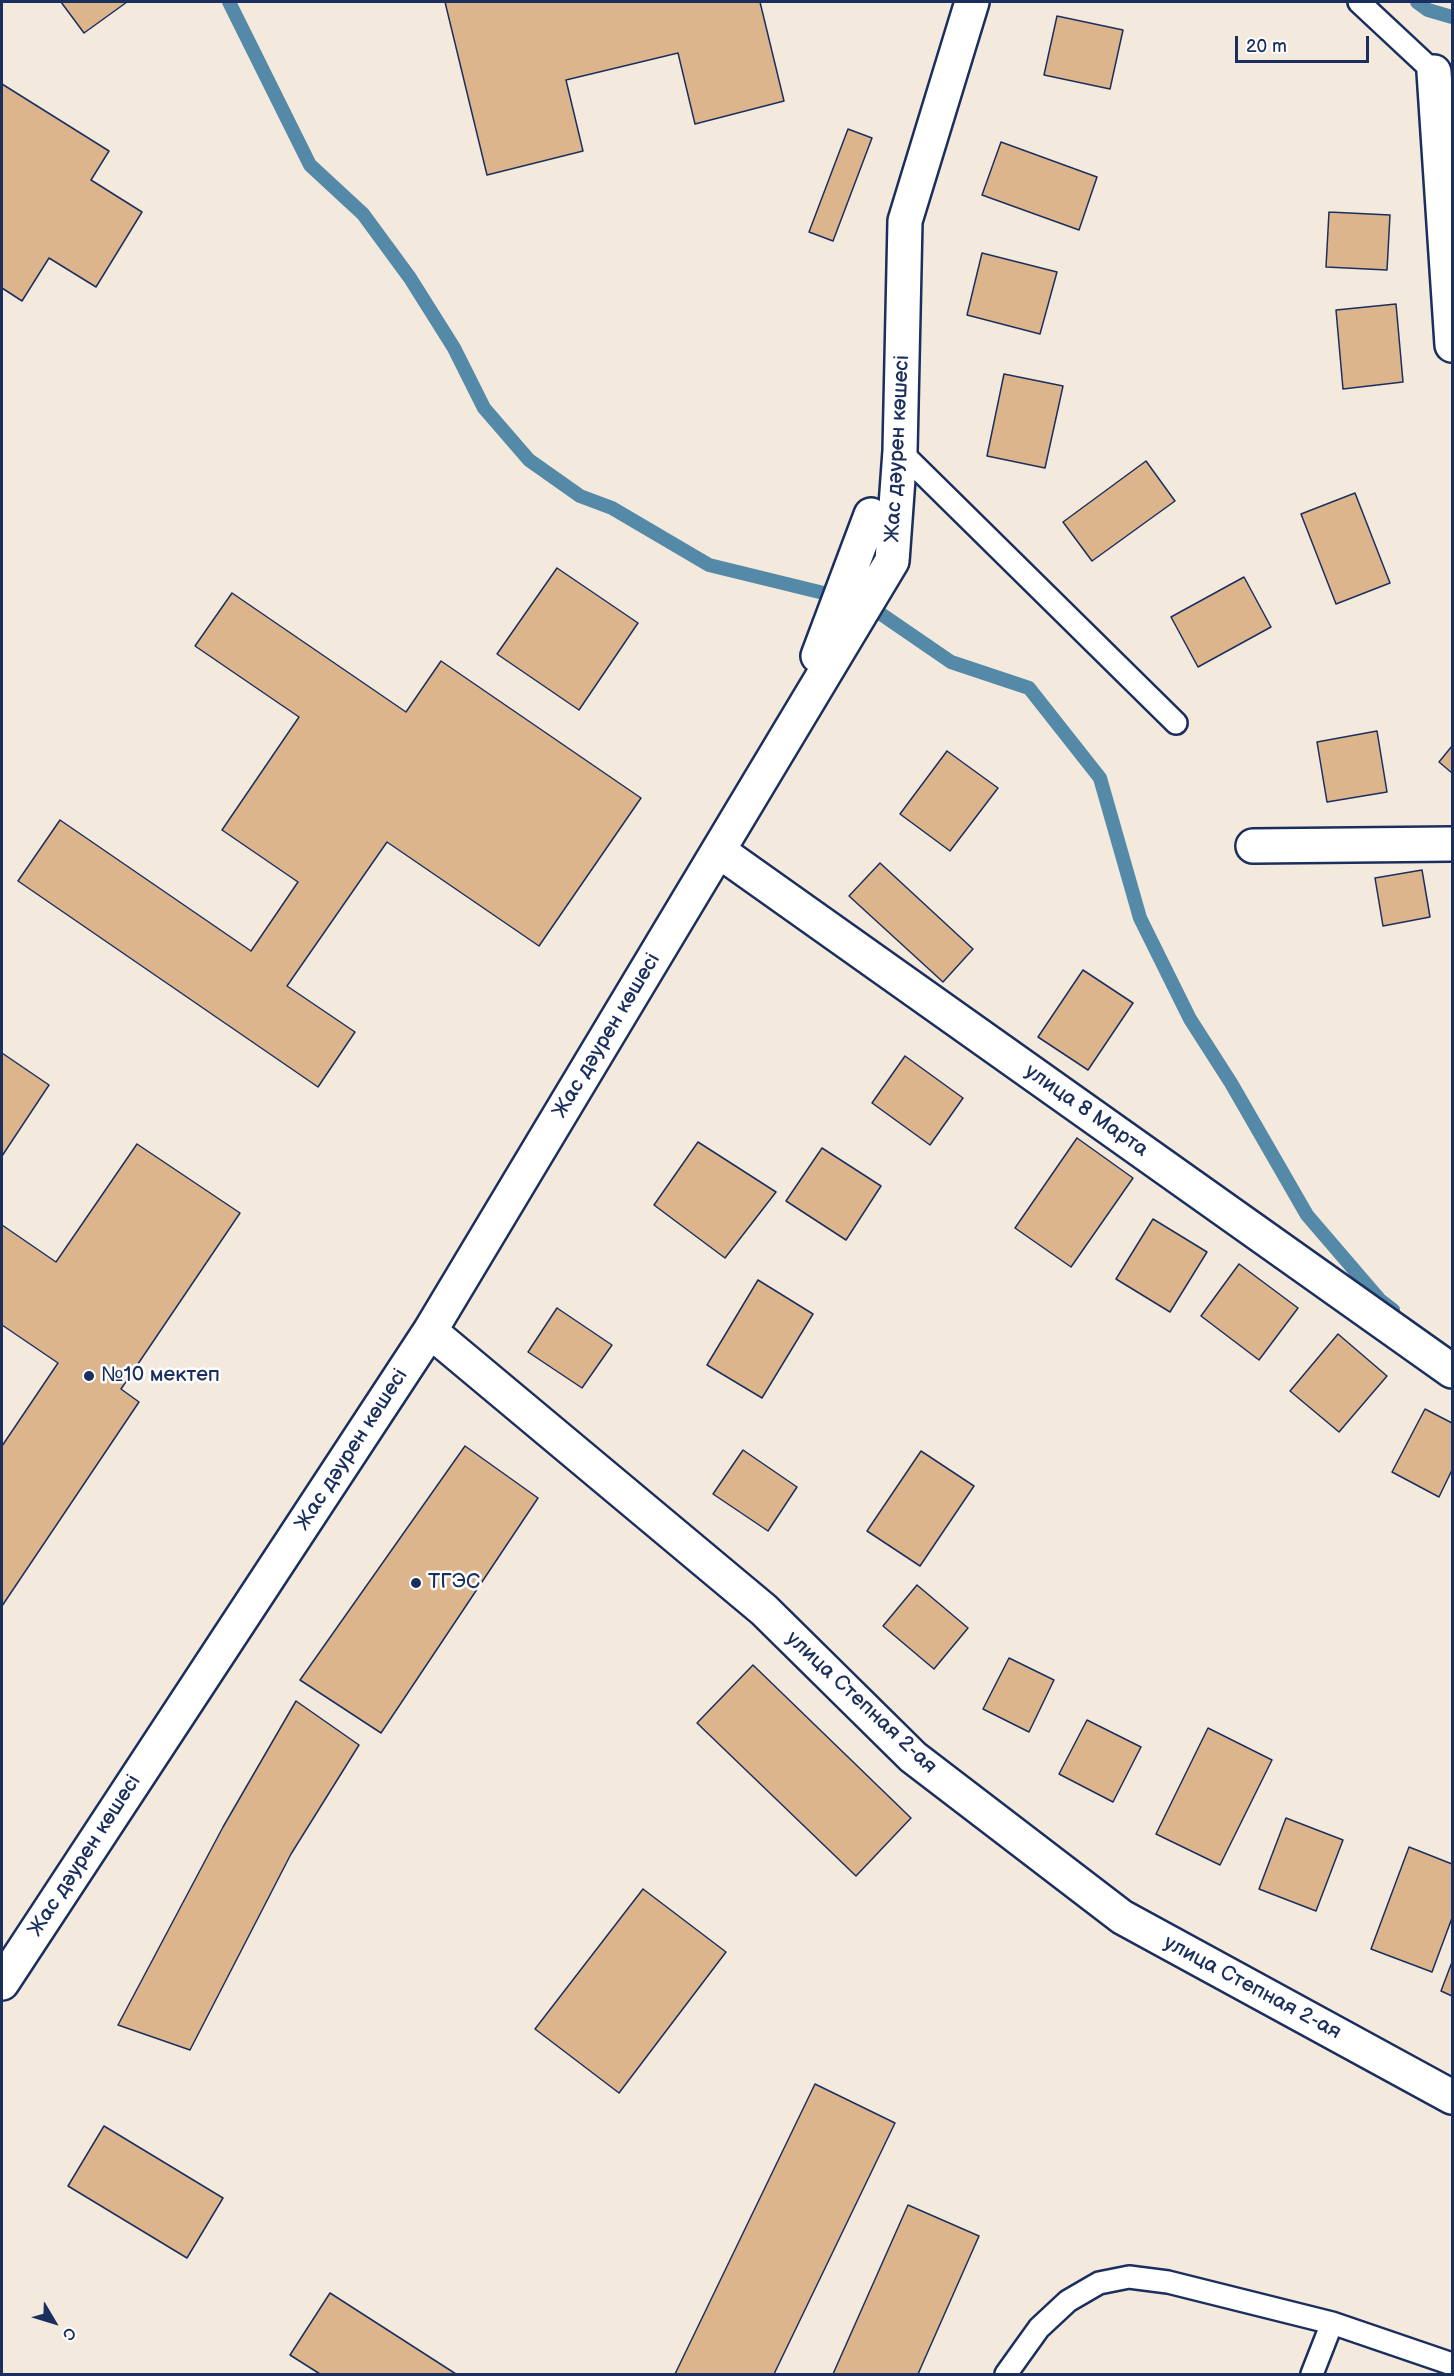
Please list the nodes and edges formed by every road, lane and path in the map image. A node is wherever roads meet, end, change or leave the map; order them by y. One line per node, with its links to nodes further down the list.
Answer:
1 (972, 2): 5 (street, Жас дәурен көшесі)
2 (1359, 2): 3 (lane)
3 (1434, 72): 4 (street)
4 (1452, 345)
5 (900, 451): 8 (lane); 11 (street, Жас дәурен көшесі)
6 (871, 514): 7 (street)
7 (812, 671)
8 (1176, 723)
9 (1452, 844): 10 (street)
10 (1253, 846)
11 (718, 851): 12 (street, Жас дәурен көшесі); 13 (street, улица 8 Марта)
12 (430, 1331): 14 (street, Жас дәурен көшесі); 15 (street, улица Степная 2-ая)
13 (1452, 1371)
14 (2, 1983)
15 (1452, 2097)
16 (1332, 2323): 17 (lane); 18 (lane); 19 (lane)
17 (1452, 2364)
18 (1006, 2374)
19 (1312, 2374)

